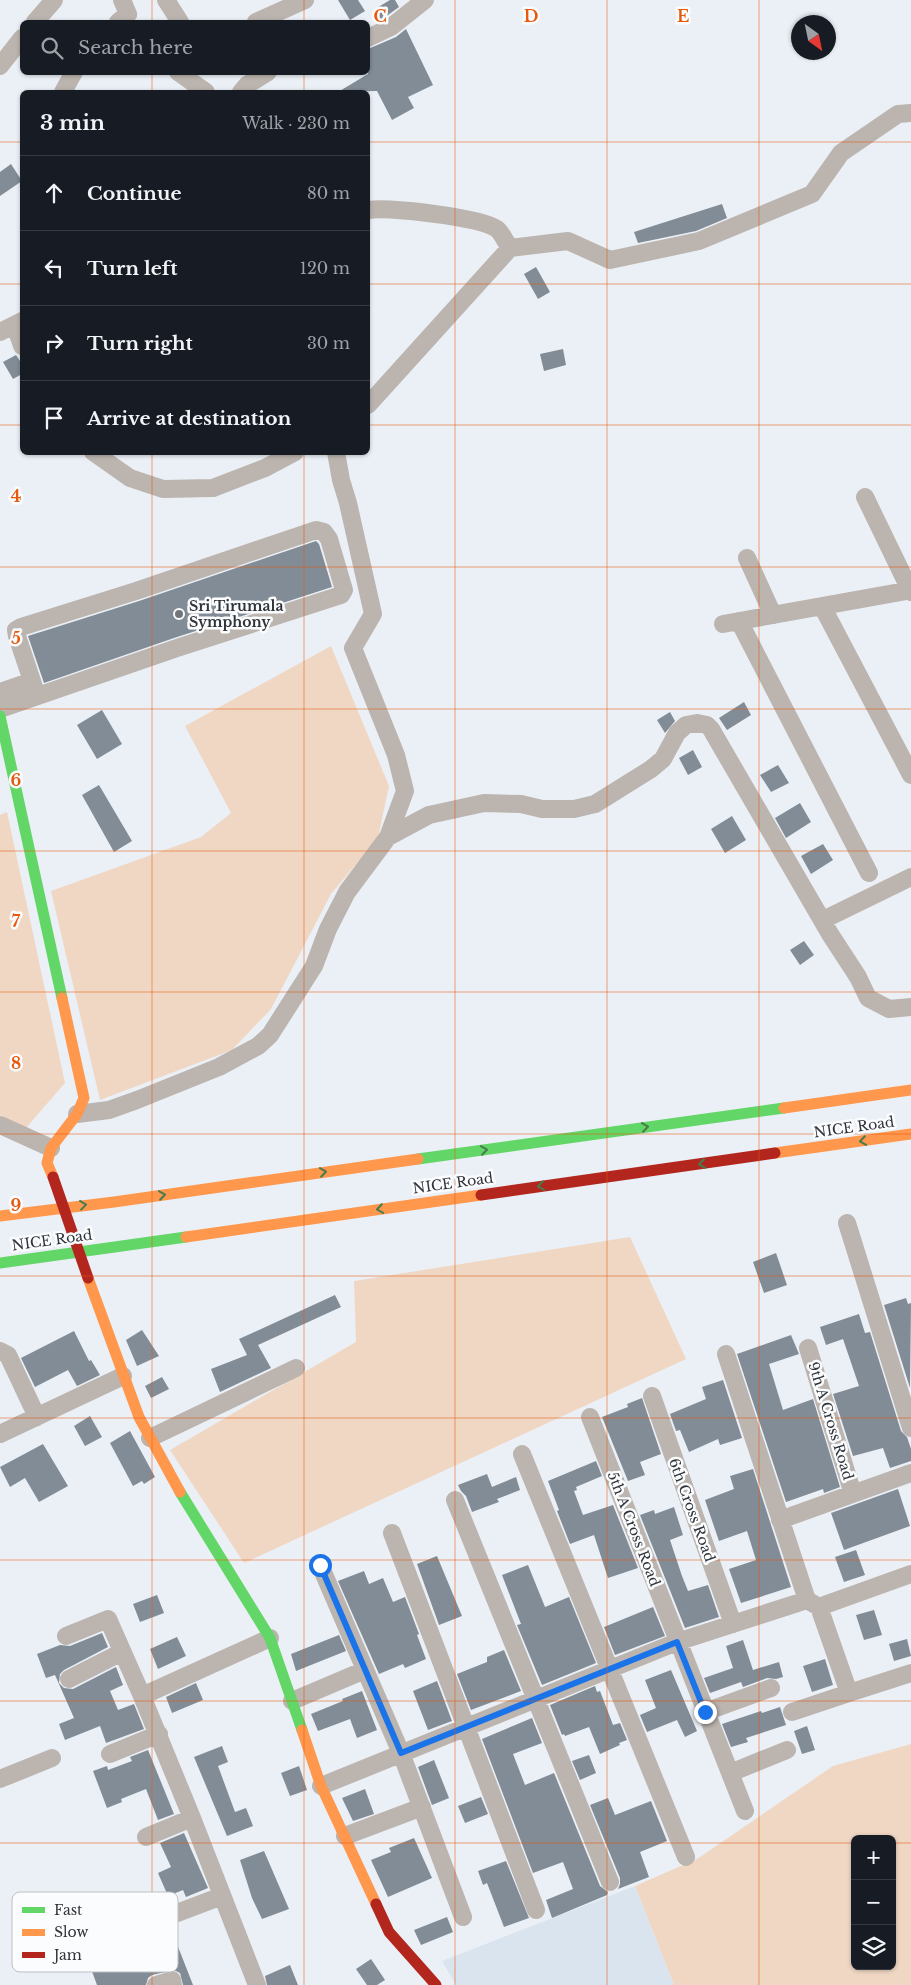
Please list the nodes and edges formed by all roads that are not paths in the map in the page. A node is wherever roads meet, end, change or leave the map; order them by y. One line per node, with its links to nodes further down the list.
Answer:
1 (54, 0): 5 (street)
2 (166, 0): 6 (street)
3 (305, 0): 7 (street)
4 (425, 0): 8 (street)
5 (37, 20)
6 (179, 20)
7 (260, 20)
8 (370, 37)
9 (20, 41): 10 (street)
10 (0, 66)
11 (72, 75): 14 (street)
12 (182, 75): 15 (street)
13 (263, 75): 16 (street)
14 (63, 90)
15 (203, 90)
16 (243, 90)
17 (911, 113): 19 (street)
18 (370, 210): 19 (street)
19 (510, 248): 22 (street)
20 (12, 326): 21 (street)
21 (20, 342)
22 (370, 403)
23 (97, 455): 24 (street)
24 (289, 455)
25 (337, 455): 36 (street)
26 (864, 497): 28 (street)
27 (747, 558): 30 (street)
28 (911, 591): 29 (street)
29 (822, 606): 30 (street); 35 (street)
30 (773, 615): 37 (street)
31 (34, 688): 31 (street); 32 (street); 33 (street)
32 (0, 692)
33 (0, 709)
34 (0, 716): 42 (main road)
35 (911, 775)
36 (388, 837): 39 (street); 42 (street)
37 (869, 873)
38 (911, 877): 39 (street)
39 (824, 920): 40 (street)
40 (911, 1007)
41 (911, 1090): 46 (main road, NICE Road, one-way to 41)
42 (77, 1114): 45 (main road)
43 (0, 1125): 45 (street)
44 (911, 1134): 48 (main road, NICE Road, one-way to 48)
45 (51, 1148): 53 (main road, bridge)
46 (0, 1216)
47 (848, 1223): 57 (street)
48 (0, 1263)
49 (808, 1348): 62 (street, 9th A Cross Road)
50 (0, 1351): 56 (street)
51 (726, 1354): 64 (street)
52 (296, 1368): 59 (street)
53 (123, 1376): 56 (street); 59 (main road)
54 (652, 1396): 69 (street, 6th Cross Road)
55 (590, 1416): 72 (street, 5th A Cross Road)
56 (38, 1417): 58 (street)
57 (911, 1428)
58 (0, 1434)
59 (150, 1438): 71 (main road)
60 (522, 1454): 74 (street)
61 (911, 1473): 62 (street)
62 (853, 1494): 64 (street)
63 (455, 1500): 81 (street)
64 (780, 1520): 68 (street)
65 (392, 1533): 85 (street)
66 (320, 1565): 75 (street)
67 (911, 1574): 68 (street)
68 (813, 1604): 69 (street); 79 (street)
69 (733, 1624): 72 (street)
70 (66, 1636): 73 (street)
71 (270, 1638): 80 (street); 82 (main road)
72 (677, 1642): 74 (street); 83 (street, 5th A Cross Road)
73 (122, 1652): 77 (street); 80 (street)
74 (610, 1669): 81 (street); 99 (street)
75 (365, 1670): 82 (street); 88 (street)
76 (911, 1673): 79 (street)
77 (69, 1679)
78 (771, 1688): 83 (street)
79 (849, 1693): 84 (street)
80 (142, 1696): 86 (street)
81 (535, 1698): 85 (street); 100 (street)
82 (292, 1701): 93 (main road)
83 (705, 1712): 91 (street, 5th A Cross Road)
84 (792, 1712)
85 (467, 1727): 88 (street); 102 (street)
86 (159, 1734): 89 (street); 96 (street)
87 (787, 1750): 91 (street)
88 (401, 1753): 93 (street); 94 (street)
89 (110, 1754)
90 (52, 1758): 92 (street)
91 (730, 1773): 95 (street, 5th A Cross Road)
92 (0, 1779)
93 (321, 1786): 97 (main road)
94 (422, 1807): 97 (street); 104 (street)
95 (745, 1811)
96 (192, 1818): 98 (street); 101 (street)
97 (345, 1836): 108 (main road)
98 (146, 1837)
99 (686, 1857)
100 (610, 1882)
101 (222, 1896): 103 (street); 107 (street)
102 (536, 1910)
103 (178, 1913)
104 (463, 1917)
105 (156, 1985): 106 (street)
106 (173, 1985)
107 (256, 1985)
108 (436, 1985)

